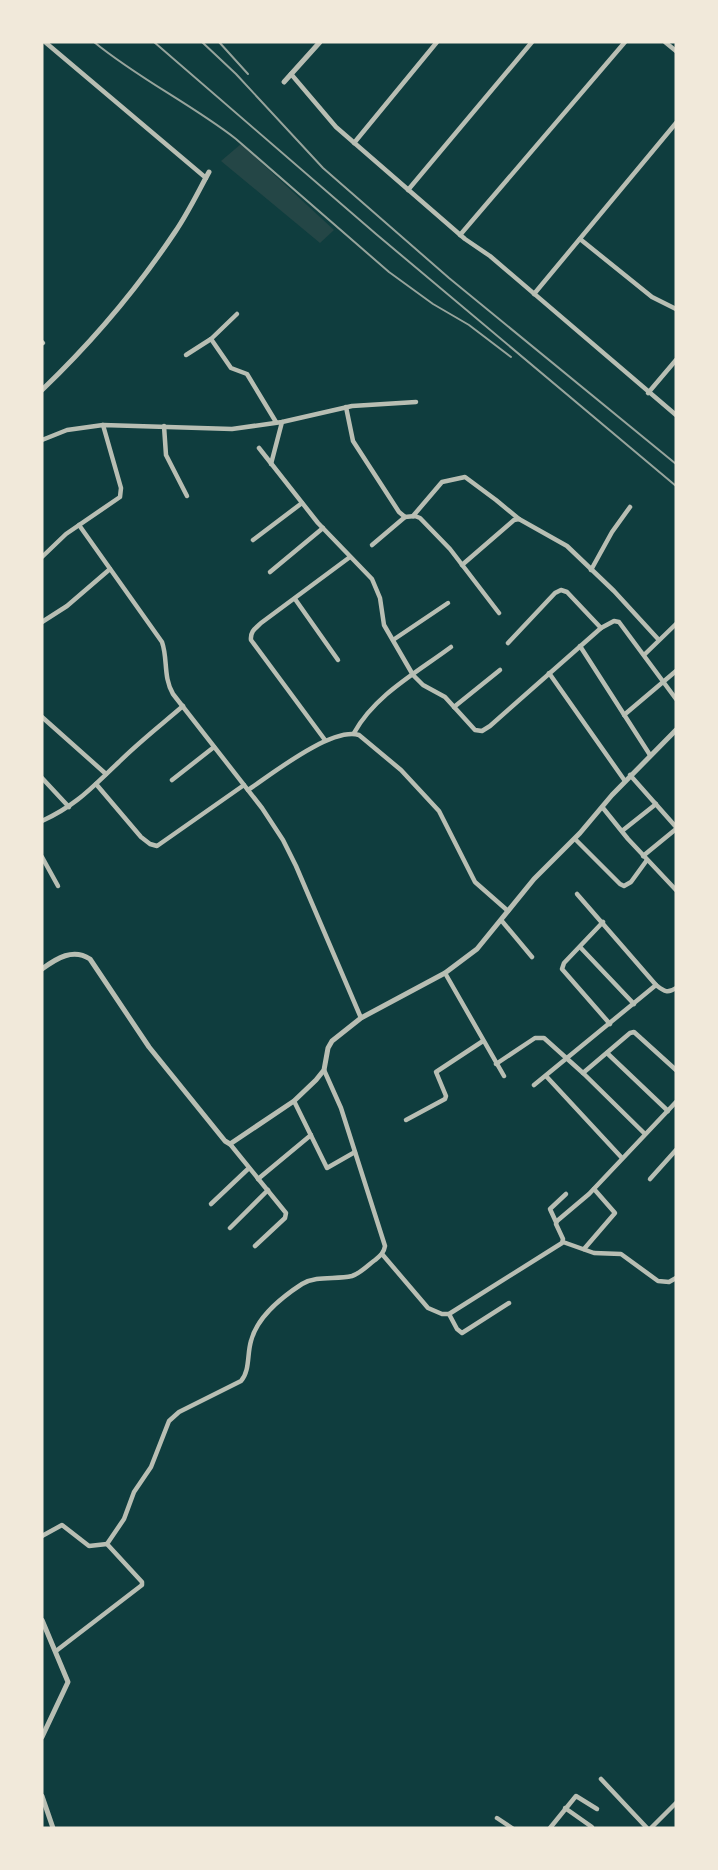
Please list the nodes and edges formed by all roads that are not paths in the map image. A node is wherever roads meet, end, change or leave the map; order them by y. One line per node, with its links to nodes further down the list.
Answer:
1 (45, 42): 12 (street)
2 (320, 42): 8 (street)
3 (437, 42): 11 (street)
4 (532, 42): 13 (street)
5 (625, 42): 14 (street)
6 (665, 42): 7 (street)
7 (676, 51)
8 (291, 74): 9 (street); 11 (street)
9 (284, 82)
10 (676, 123): 15 (street)
11 (354, 143): 13 (street)
12 (208, 175): 22 (street)
13 (408, 190): 14 (street)
14 (460, 235): 16 (street)
15 (580, 239): 16 (street); 17 (street)
16 (534, 294): 23 (street)
17 (676, 309)
18 (237, 314): 19 (street)
19 (212, 339): 20 (street); 27 (street)
20 (186, 355)
21 (676, 360): 23 (street)
22 (42, 390)
23 (648, 393): 26 (street)
24 (416, 402): 25 (street)
25 (346, 407): 27 (street); 37 (street)
26 (676, 416)
27 (279, 422): 29 (street); 32 (street)
28 (103, 425): 29 (street); 30 (street); 39 (street)
29 (164, 426): 33 (street)
30 (42, 440)
31 (259, 448): 32 (street)
32 (271, 464): 34 (street)
33 (187, 496)
34 (302, 503): 40 (street); 41 (street)
35 (630, 507): 47 (street)
36 (413, 516): 37 (street); 38 (street); 45 (street)
37 (405, 517): 42 (street)
38 (519, 519): 45 (street); 47 (street)
39 (79, 525): 43 (street); 46 (street)
40 (323, 528): 44 (street); 48 (street)
41 (253, 540)
42 (372, 544)
43 (42, 557)
44 (350, 557): 49 (street); 56 (street)
45 (462, 565): 51 (street)
46 (110, 569): 52 (street); 68 (street)
47 (591, 570): 55 (street)
48 (270, 572)
49 (295, 599): 61 (street); 74 (street)
50 (448, 603): 56 (street)
51 (500, 613)
52 (42, 622)
53 (676, 624): 55 (street)
54 (601, 628): 57 (street); 58 (street); 60 (street)
55 (658, 639): 60 (street)
56 (393, 640): 65 (street)
57 (508, 643)
58 (580, 646): 64 (street); 70 (street)
59 (451, 647): 65 (street)
60 (644, 655): 66 (street)
61 (338, 660)
62 (500, 670): 69 (street)
63 (676, 671): 66 (street)
64 (549, 673): 69 (street); 81 (street)
65 (413, 675): 69 (street); 73 (street)
66 (664, 682): 67 (street); 70 (street)
67 (676, 699)
68 (183, 706): 75 (street); 77 (street)
69 (454, 706)
70 (624, 715): 76 (street)
71 (42, 717): 77 (street)
72 (676, 730): 76 (street)
73 (354, 733): 74 (street); 97 (street)
74 (325, 740): 84 (street)
75 (214, 747): 80 (street); 83 (street)
76 (650, 756): 78 (street)
77 (106, 774): 82 (street)
78 (630, 775): 81 (street); 85 (street)
79 (42, 778): 86 (street)
80 (172, 780)
81 (625, 781): 87 (street)
82 (96, 784): 83 (street); 86 (street)
83 (244, 785): 84 (street)
84 (248, 790): 107 (street)
85 (656, 804): 89 (street); 90 (street)
86 (69, 807): 88 (street)
87 (603, 808): 90 (street); 91 (street)
88 (42, 821)
89 (676, 828): 93 (street)
90 (622, 831): 93 (street)
91 (575, 838): 93 (street); 97 (street)
92 (42, 856): 94 (street)
93 (645, 858): 95 (street)
94 (58, 886)
95 (676, 890)
96 (577, 894): 99 (street)
97 (508, 911): 98 (street)
98 (501, 920): 101 (street); 103 (street)
99 (603, 922): 100 (street); 104 (street)
100 (580, 947): 106 (street); 108 (street)
101 (532, 957)
102 (43, 967): 125 (street)
103 (445, 973): 107 (street); 109 (street)
104 (656, 985): 105 (street); 106 (street)
105 (676, 988)
106 (634, 1004): 108 (street)
107 (361, 1018): 113 (street)
108 (610, 1024): 111 (street)
109 (483, 1041): 112 (street); 122 (street)
110 (607, 1053): 114 (street); 115 (street); 121 (street)
111 (568, 1059): 112 (street); 115 (street); 117 (street)
112 (496, 1064): 116 (street)
113 (324, 1070): 119 (street); 127 (street)
114 (676, 1070)
115 (583, 1074): 123 (street)
116 (504, 1076)
117 (546, 1076): 118 (street); 128 (street)
118 (534, 1085)
119 (294, 1101): 124 (street); 125 (street)
120 (676, 1102): 121 (street)
121 (668, 1111): 123 (street)
122 (406, 1120)
123 (645, 1134): 128 (street)
124 (311, 1135): 127 (street); 130 (street)
125 (230, 1144): 129 (street)
126 (676, 1150): 131 (street)
127 (356, 1152): 141 (street)
128 (622, 1158): 132 (street)
129 (249, 1168): 130 (street); 135 (street)
130 (258, 1179): 133 (street)
131 (650, 1179)
132 (594, 1189): 136 (street); 140 (street)
133 (268, 1191): 137 (street); 139 (street)
134 (566, 1194): 136 (street)
135 (211, 1204)
136 (556, 1222): 138 (street)
137 (231, 1228)
138 (563, 1242): 140 (street); 144 (street)
139 (255, 1246)
140 (584, 1249): 142 (street)
141 (382, 1254): 144 (street); 146 (street)
142 (676, 1278)
143 (509, 1304): 144 (street)
144 (449, 1314)
145 (42, 1536): 146 (street)
146 (107, 1544): 148 (street)
147 (42, 1620): 148 (street)
148 (56, 1651): 149 (street)
149 (42, 1737)
150 (601, 1779): 160 (street)
151 (42, 1796): 157 (street)
152 (676, 1803): 160 (street)
153 (566, 1808): 154 (street); 156 (street); 159 (street)
154 (597, 1809)
155 (497, 1818): 158 (street)
156 (592, 1827)
157 (53, 1828)
158 (512, 1828)
159 (550, 1828)
160 (649, 1828)

